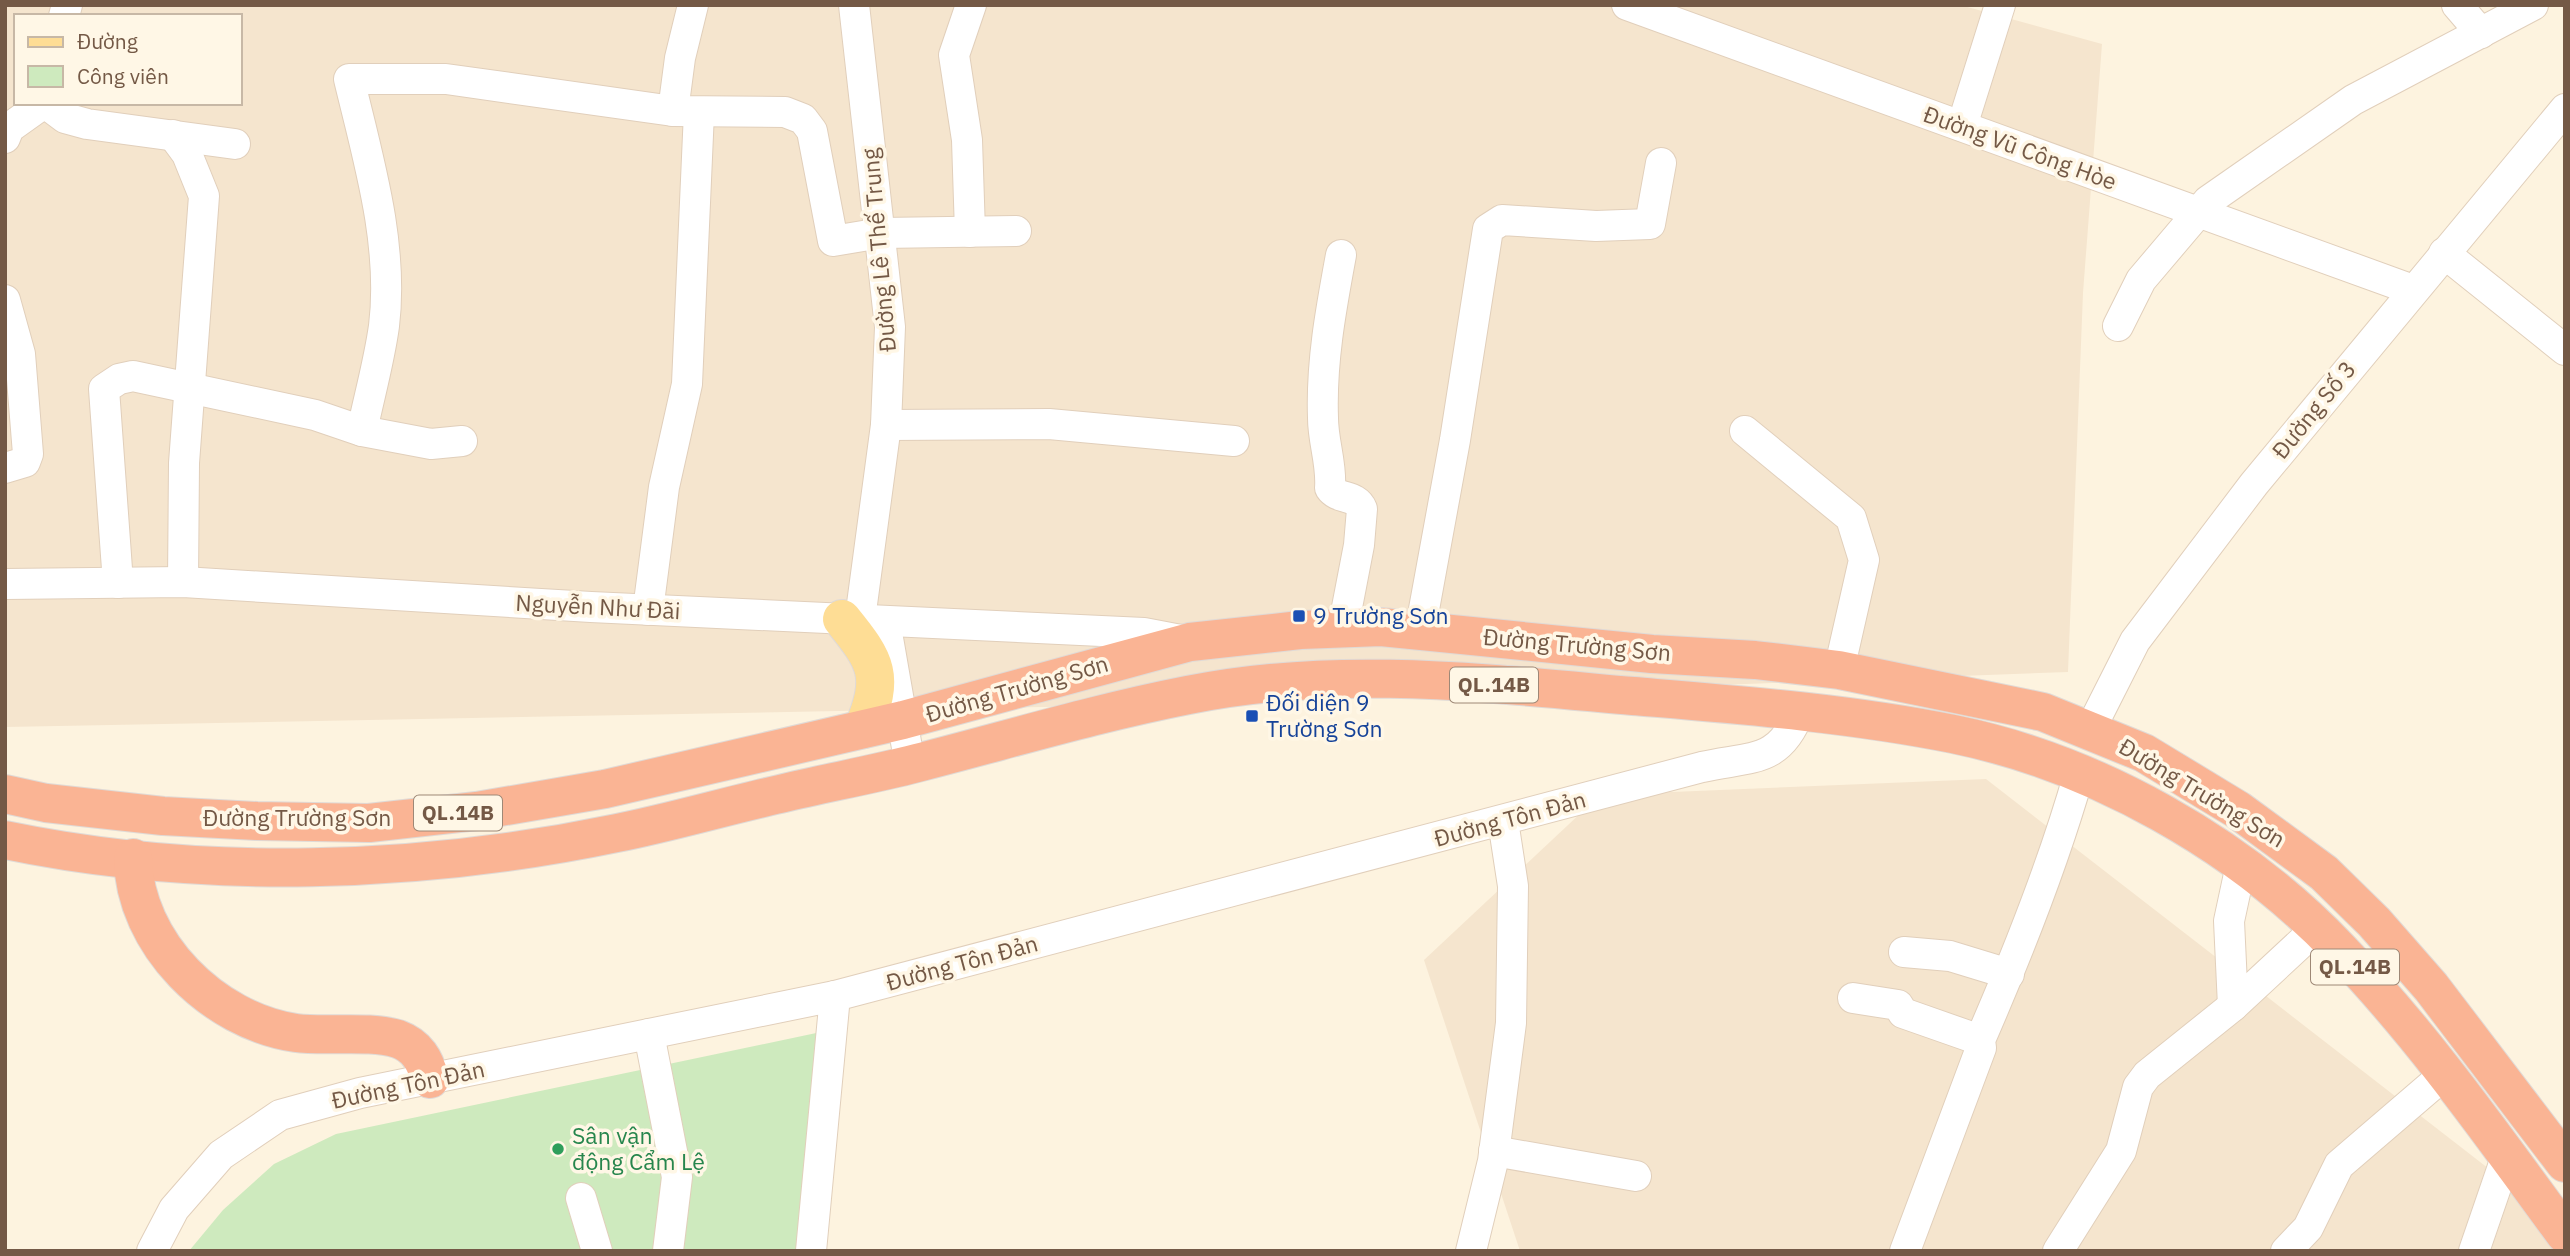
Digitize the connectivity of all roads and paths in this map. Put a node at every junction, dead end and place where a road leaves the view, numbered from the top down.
1 (693, 5) edge
2 (854, 5) edge
3 (971, 5) edge
4 (1627, 5) edge
5 (2000, 5) edge
6 (2457, 5) edge
7 (2533, 5) edge
8 (2481, 33) junction
9 (41, 105) edge
10 (47, 105) edge
11 (2565, 109) edge
12 (686, 111) junction
13 (1962, 126) junction
14 (7, 131) edge
15 (173, 135) junction
16 (235, 144) dead end
17 (1661, 163) dead end
18 (2197, 212) junction
19 (1016, 231) dead end
20 (970, 232) junction
21 (881, 233) junction
22 (2444, 253) junction
23 (1340, 255) dead end
24 (2413, 290) junction
25 (5, 300) edge
26 (2118, 326) dead end
27 (2565, 350) edge
28 (190, 388) junction
29 (886, 425) junction
30 (362, 431) junction
31 (1745, 431) dead end
32 (462, 440) dead end
33 (1234, 441) dead end
34 (5, 468) edge
35 (183, 582) junction
36 (118, 583) junction
37 (5, 584) edge
38 (648, 610) junction
39 (863, 620) junction
40 (1343, 628) junction
41 (1420, 631) junction
42 (1190, 642) junction
43 (1839, 670) junction
44 (1800, 710) junction
45 (903, 720) junction
46 (863, 729) junction
47 (2091, 730) junction
48 (911, 765) junction
49 (2079, 774) junction
50 (5, 794) edge
51 (1503, 821) junction
52 (5, 841) edge
53 (133, 858) junction
54 (2241, 865) junction
55 (2318, 928) junction
56 (1904, 952) dead end
57 (2009, 974) junction
58 (835, 996) junction
59 (1853, 999) dead end
60 (2233, 1006) junction
61 (649, 1034) junction
62 (1980, 1040) junction
63 (2445, 1074) junction
64 (430, 1079) junction
65 (1494, 1151) junction
66 (2507, 1155) junction
67 (2565, 1163) edge
68 (1636, 1176) dead end
69 (1486, 1195) junction
70 (581, 1198) dead end
71 (2565, 1234) edge
72 (152, 1251) edge
73 (597, 1251) edge
74 (668, 1251) edge
75 (811, 1251) edge
76 (1455, 1251) edge
77 (1471, 1251) edge
78 (1905, 1251) edge
79 (2058, 1251) edge
80 (2286, 1251) edge
81 (2474, 1251) edge

1 - 12 street
2 - 21 street, Đường Lê Thế Trung
3 - 20 street
4 - 13 street, Đường Vũ Công Hòe
5 - 13 street
6 - 8 street
7 - 8 street
8 - 18 street
9 - 14 street
10 - 15 street
11 - 22 street, Đường Số 3
12 - 21 street
12 - 30 street
12 - 38 street
13 - 18 street, Đường Vũ Công Hòe
15 - 16 street
15 - 28 street
17 - 41 street
18 - 24 street, Đường Vũ Công Hòe
18 - 26 street
19 - 20 street
20 - 21 street
21 - 29 street, Đường Lê Thế Trung
22 - 24 street, Đường Số 3
22 - 27 street
23 - 40 street
24 - 47 street, Đường Số 3
25 - 34 street
28 - 30 street
28 - 35 street
28 - 36 street
29 - 33 street
29 - 39 street, Đường Lê Thế Trung
30 - 32 street
31 - 43 street
35 - 36 street, Nguyễn Như Đãi
35 - 38 street, Nguyễn Như Đãi
36 - 37 street, Nguyễn Như Đãi
38 - 39 street, Nguyễn Như Đãi
39 - 42 street, Nguyễn Như Đãi
39 - 45 street, Đường Lê Thế Trung
39 - 46 main road
40 - 41 highway, Đường Trường Sơn / QL.14B
40 - 42 highway, Đường Trường Sơn / QL.14B
41 - 43 highway, Đường Trường Sơn / QL.14B
42 - 45 highway, Đường Trường Sơn / QL.14B
43 - 47 highway, Đường Trường Sơn / QL.14B
44 - 48 highway, Đường Trường Sơn / QL.14B
44 - 49 highway, Đường Trường Sơn / QL.14B
44 - 51 street, Đường Tôn Đản
45 - 46 highway, Đường Trường Sơn / QL.14B
45 - 48 street, Đường Lê Thế Trung
46 - 50 highway, Đường Trường Sơn / QL.14B
47 - 67 highway, Đường Trường Sơn / QL.14B
48 - 53 highway, Đường Trường Sơn / QL.14B
49 - 54 highway, Đường Trường Sơn / QL.14B
49 - 57 street
51 - 58 street, Đường Tôn Đản
51 - 65 street
52 - 53 highway, Đường Trường Sơn / QL.14B
53 - 64 highway
54 - 55 highway, Đường Trường Sơn / QL.14B
54 - 60 street
55 - 60 street
55 - 63 highway, Đường Trường Sơn / QL.14B
56 - 57 street
57 - 62 street
58 - 61 street, Đường Tôn Đản
58 - 75 street
59 - 62 street
60 - 79 street
61 - 64 street, Đường Tôn Đản
61 - 74 street
62 - 78 street
63 - 66 highway, Đường Trường Sơn / QL.14B
63 - 80 street
64 - 72 street, Đường Tôn Đản
65 - 68 street
65 - 69 street
66 - 71 highway, Đường Trường Sơn / QL.14B
66 - 81 street
69 - 76 street
69 - 77 street
70 - 73 street

